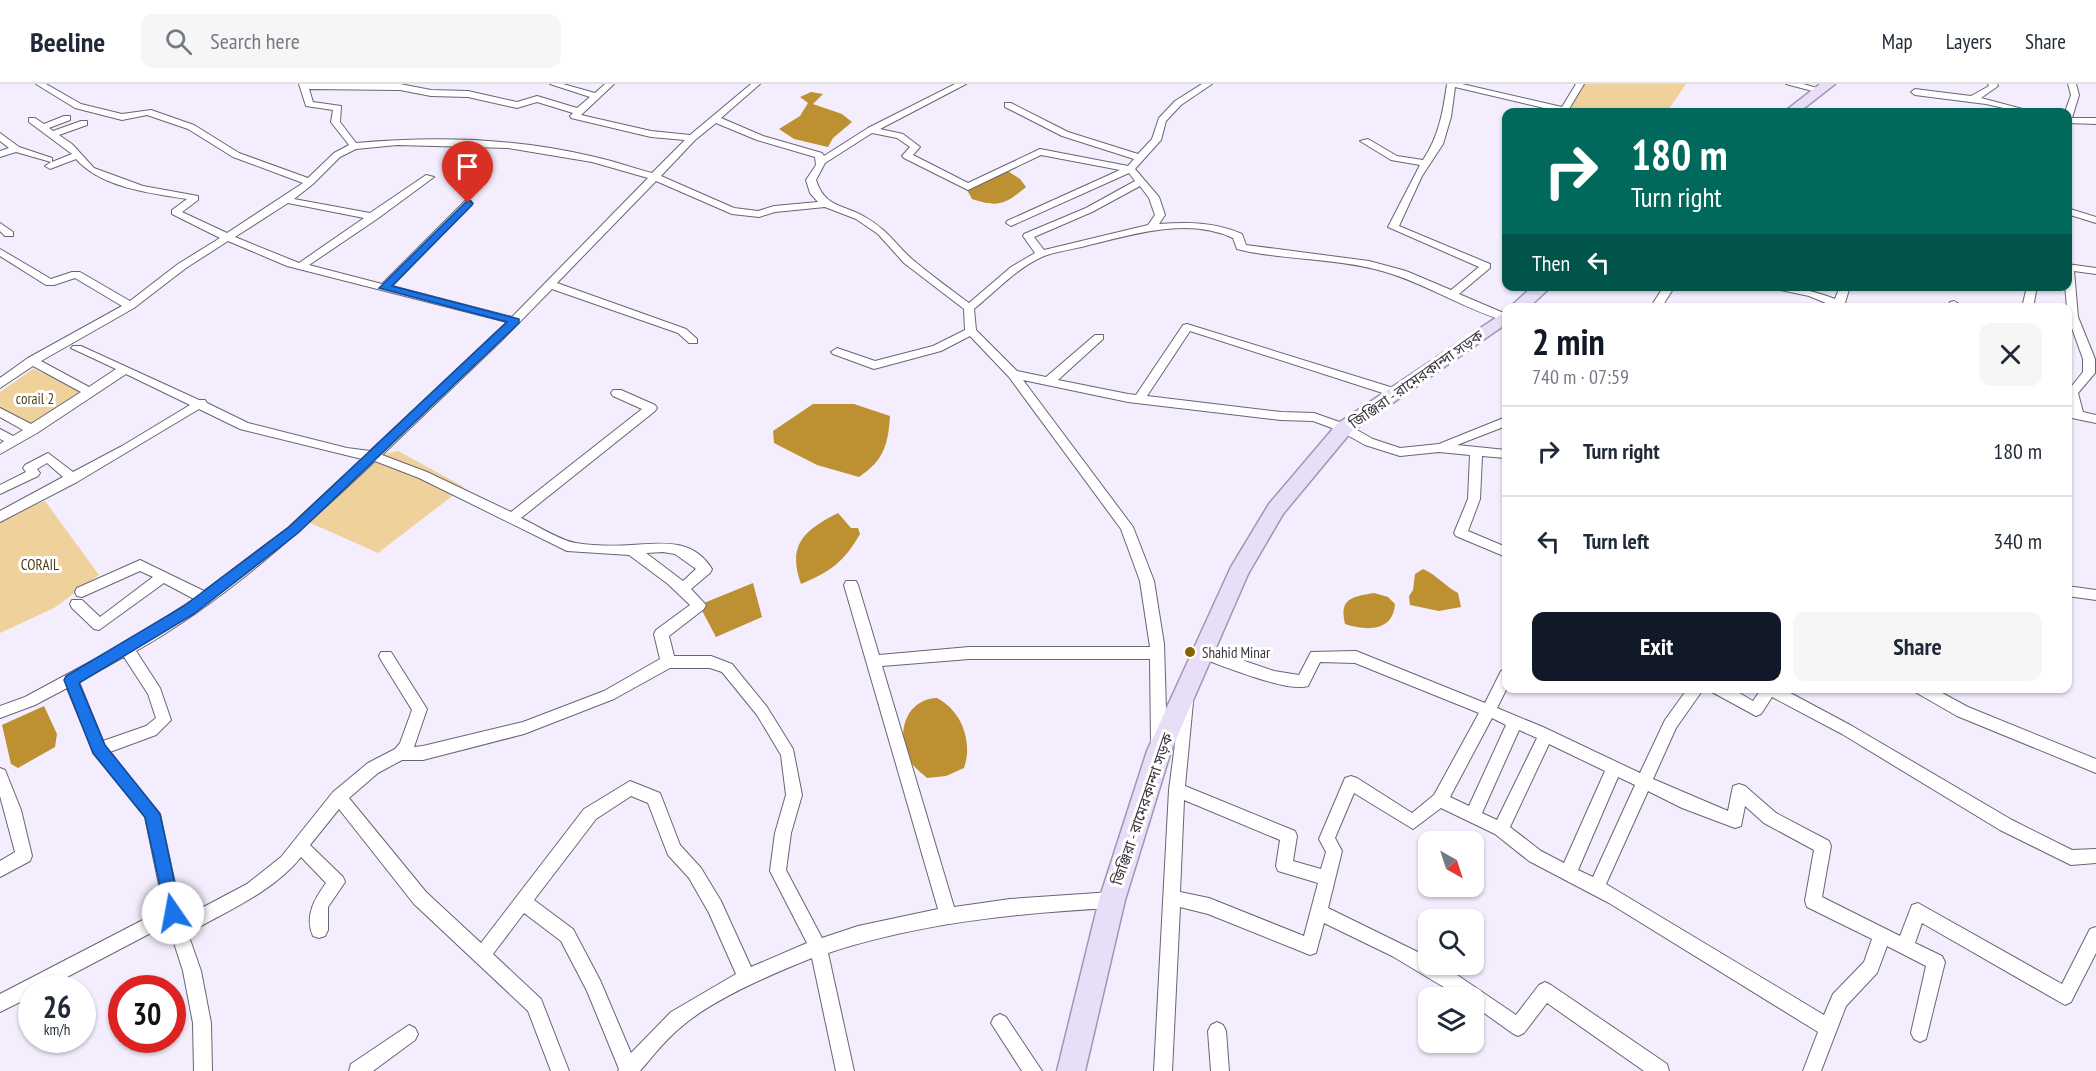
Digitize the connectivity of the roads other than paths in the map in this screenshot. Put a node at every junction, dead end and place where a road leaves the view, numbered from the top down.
1 (40, 84) edge
2 (434, 84) edge
3 (554, 84) edge
4 (610, 84) edge
5 (756, 84) edge
6 (962, 84) edge
7 (1208, 84) edge
8 (1451, 84) edge
9 (1580, 84) edge
10 (1790, 84) edge
11 (1992, 84) edge
12 (2072, 84) edge
13 (304, 85) edge
14 (1826, 86) edge
15 (425, 92) junction
16 (1915, 92) dead end
17 (596, 96) junction
18 (1973, 99) junction
19 (1008, 105) dead end
20 (1550, 108) edge
21 (1569, 108) edge
22 (1796, 108) edge
23 (2003, 108) edge
24 (2071, 108) edge
25 (580, 112) junction
26 (67, 118) dead end
27 (715, 119) junction
28 (32, 120) dead end
29 (2072, 120) edge
30 (2096, 121) edge
31 (84, 123) dead end
32 (44, 127) junction
33 (871, 130) junction
34 (53, 134) junction
35 (0, 136) edge
36 (692, 138) junction
37 (1365, 141) dead end
38 (354, 146) junction
39 (16, 149) junction
40 (0, 154) edge
41 (78, 155) junction
42 (1140, 158) junction
43 (821, 162) junction
44 (1425, 164) junction
45 (1130, 169) junction
46 (429, 177) dead end
47 (655, 177) junction
48 (310, 182) junction
49 (1141, 182) junction
50 (286, 200) junction
51 (468, 203) dead end
52 (826, 204) junction
53 (2072, 213) edge
54 (374, 217) junction
55 (2096, 220) edge
56 (1011, 223) dead end
57 (0, 226) edge
58 (1152, 227) junction
59 (9, 234) dead end
60 (227, 237) junction
61 (0, 252) edge
62 (1041, 254) junction
63 (301, 266) junction
64 (2072, 268) edge
65 (2096, 271) edge
66 (551, 285) junction
67 (384, 288) junction
68 (1538, 291) edge
69 (1798, 291) edge
70 (1452, 295) junction
71 (1523, 303) edge
72 (1834, 303) edge
73 (130, 306) junction
74 (2072, 307) edge
75 (969, 309) junction
76 (1502, 313) edge
77 (1502, 319) edge
78 (515, 321) junction
79 (971, 331) junction
80 (1099, 337) dead end
81 (693, 341) dead end
82 (77, 348) dead end
83 (837, 352) dead end
84 (32, 361) junction
85 (125, 369) junction
86 (1013, 374) junction
87 (1048, 382) junction
88 (0, 384) edge
89 (90, 392) junction
90 (617, 393) dead end
91 (1396, 393) junction
92 (2072, 393) edge
93 (2072, 393) edge
94 (1139, 399) junction
95 (201, 403) junction
96 (0, 412) edge
97 (2073, 414) edge
98 (2096, 418) edge
99 (1502, 423) edge
100 (1344, 428) junction
101 (33, 430) junction
102 (0, 433) edge
103 (14, 442) junction
104 (1439, 448) junction
105 (0, 450) edge
106 (1476, 451) junction
107 (1502, 454) edge
108 (373, 456) junction
109 (73, 479) junction
110 (0, 490) edge
111 (0, 517) edge
112 (511, 519) junction
113 (632, 550) junction
114 (1502, 550) edge
115 (163, 577) junction
116 (851, 585) dead end
117 (683, 590) junction
118 (2072, 592) edge
119 (2096, 595) edge
120 (205, 598) junction
121 (128, 649) junction
122 (1157, 653) junction
123 (1203, 653) junction
124 (386, 656) dead end
125 (873, 661) junction
126 (668, 662) junction
127 (71, 680) junction
128 (1502, 684) edge
129 (1188, 688) junction
130 (1694, 693) edge
131 (1726, 693) edge
132 (1766, 693) edge
133 (1778, 693) edge
134 (1929, 693) edge
135 (0, 712) edge
136 (1489, 712) junction
137 (1515, 722) junction
138 (1546, 735) junction
139 (99, 749) junction
140 (1159, 751) junction
141 (399, 754) junction
142 (2096, 766) edge
143 (1614, 768) junction
144 (0, 775) edge
145 (1644, 782) junction
146 (1177, 790) junction
147 (339, 797) junction
148 (1440, 800) junction
149 (1473, 816) junction
150 (1501, 829) junction
151 (299, 845) junction
152 (2096, 856) edge
153 (0, 869) edge
154 (1568, 873) junction
155 (1328, 878) junction
156 (1596, 888) junction
157 (1172, 898) junction
158 (1112, 900) junction
159 (523, 902) junction
160 (173, 913) junction
161 (1320, 913) junction
162 (948, 915) junction
163 (319, 930) dead end
164 (2096, 934) edge
165 (1882, 935) junction
166 (1905, 946) junction
167 (818, 947) junction
168 (482, 956) junction
169 (746, 976) junction
170 (0, 1003) edge
171 (1000, 1023) dead end
172 (1828, 1028) junction
173 (1216, 1031) dead end
174 (1920, 1033) dead end
175 (409, 1034) dead end
176 (203, 1071) edge
177 (358, 1071) edge
178 (560, 1071) edge
179 (628, 1071) edge
180 (845, 1071) edge
181 (1033, 1071) edge
182 (1071, 1071) edge
183 (1163, 1071) edge
184 (1220, 1071) edge
185 (1660, 1071) edge
186 (1812, 1071) edge

1 - 48 street
2 - 15 street
3 - 17 street
4 - 17 street
5 - 27 street
6 - 33 street
7 - 42 street
8 - 20 street
8 - 44 street
9 - 21 street
10 - 14 street
11 - 18 street
12 - 24 street
13 - 15 street
13 - 38 street
14 - 22 main road
15 - 25 street
16 - 18 street
17 - 25 street
18 - 23 street
19 - 42 street
25 - 36 street
26 - 32 street
27 - 36 street
27 - 43 street
28 - 32 street
29 - 30 street
31 - 34 street
32 - 34 street
33 - 43 street
33 - 45 street
34 - 41 street
35 - 39 street
36 - 47 street
37 - 44 street
38 - 47 street
38 - 48 street
39 - 40 street
39 - 41 street
41 - 60 street
42 - 45 street
43 - 52 street
44 - 70 street
45 - 49 street
45 - 56 street
46 - 54 street
47 - 52 street
47 - 66 street
48 - 50 street
49 - 58 street
49 - 62 street
50 - 54 street
50 - 60 street
51 - 67 street
52 - 75 street
53 - 55 street
54 - 63 street
57 - 59 street
58 - 62 street
58 - 70 street
60 - 63 street
60 - 73 street
61 - 73 street
62 - 75 street
63 - 67 street
64 - 65 street
66 - 78 street
66 - 81 street
67 - 78 street
68 - 71 main road, জিঞ্জিরা - রামেরকান্দা সড়ক
69 - 72 street
70 - 76 street
73 - 84 street
74 - 92 street
75 - 79 street
77 - 91 main road, জিঞ্জিরা - রামেরকান্দা সড়ক
78 - 108 street
79 - 83 street
79 - 86 street
80 - 87 street
82 - 85 street
84 - 88 street
84 - 89 street
85 - 89 street
85 - 95 street
86 - 87 street
86 - 122 street
87 - 94 street
89 - 101 street
90 - 112 street
91 - 94 street
91 - 100 main road, জিঞ্জিরা - রামেরকান্দা সড়ক
93 - 97 street
94 - 100 street
95 - 108 street
95 - 109 street
96 - 101 street
97 - 98 street
99 - 104 street
100 - 104 street
100 - 123 main road, জিঞ্জিরা - রামেরকান্দা সড়ক
101 - 103 street
102 - 103 street
103 - 105 street
104 - 106 street
106 - 107 street
106 - 114 street
108 - 112 street
108 - 120 street
109 - 110 street
109 - 111 street
112 - 113 street
113 - 117 street
113 - 117 street
115 - 115 street
115 - 120 street
116 - 125 street
117 - 126 street
118 - 119 street
120 - 121 street
121 - 127 street
121 - 139 street
122 - 125 street
122 - 140 street
123 - 129 main road, জিঞ্জিরা - রামেরকান্দা সড়ক
123 - 136 street
124 - 141 street
125 - 162 street
126 - 141 street
126 - 167 street
127 - 135 street
127 - 139 street
128 - 136 street
129 - 140 main road, জিঞ্জিরা - রামেরকান্দা সড়ক
129 - 146 street
130 - 145 street
131 - 132 street
133 - 152 street
134 - 142 street
136 - 137 street
136 - 148 street
137 - 138 street
137 - 149 street
138 - 143 street
138 - 150 street
139 - 160 street
140 - 158 main road, জিঞ্জিরা - রামেরকান্দা সড়ক
141 - 147 street
143 - 145 street
143 - 154 street
144 - 153 street
145 - 156 street
145 - 165 street
146 - 155 street
146 - 157 street
147 - 151 street
147 - 168 street
148 - 149 street
148 - 155 street
149 - 150 street
150 - 154 street
151 - 160 street
151 - 163 street
154 - 156 street
155 - 161 street
156 - 172 street
157 - 161 street
157 - 183 street
158 - 162 street
158 - 182 main road, জিঞ্জিরা - রামেরকান্দা সড়ক
159 - 168 street
159 - 169 street
159 - 179 street
160 - 170 street
160 - 176 street
161 - 185 street
162 - 167 street
164 - 166 street
165 - 166 street
165 - 172 street
166 - 174 street
167 - 169 street
167 - 180 street
168 - 178 street
169 - 179 street
171 - 181 street
172 - 186 street
173 - 184 street
175 - 177 street

